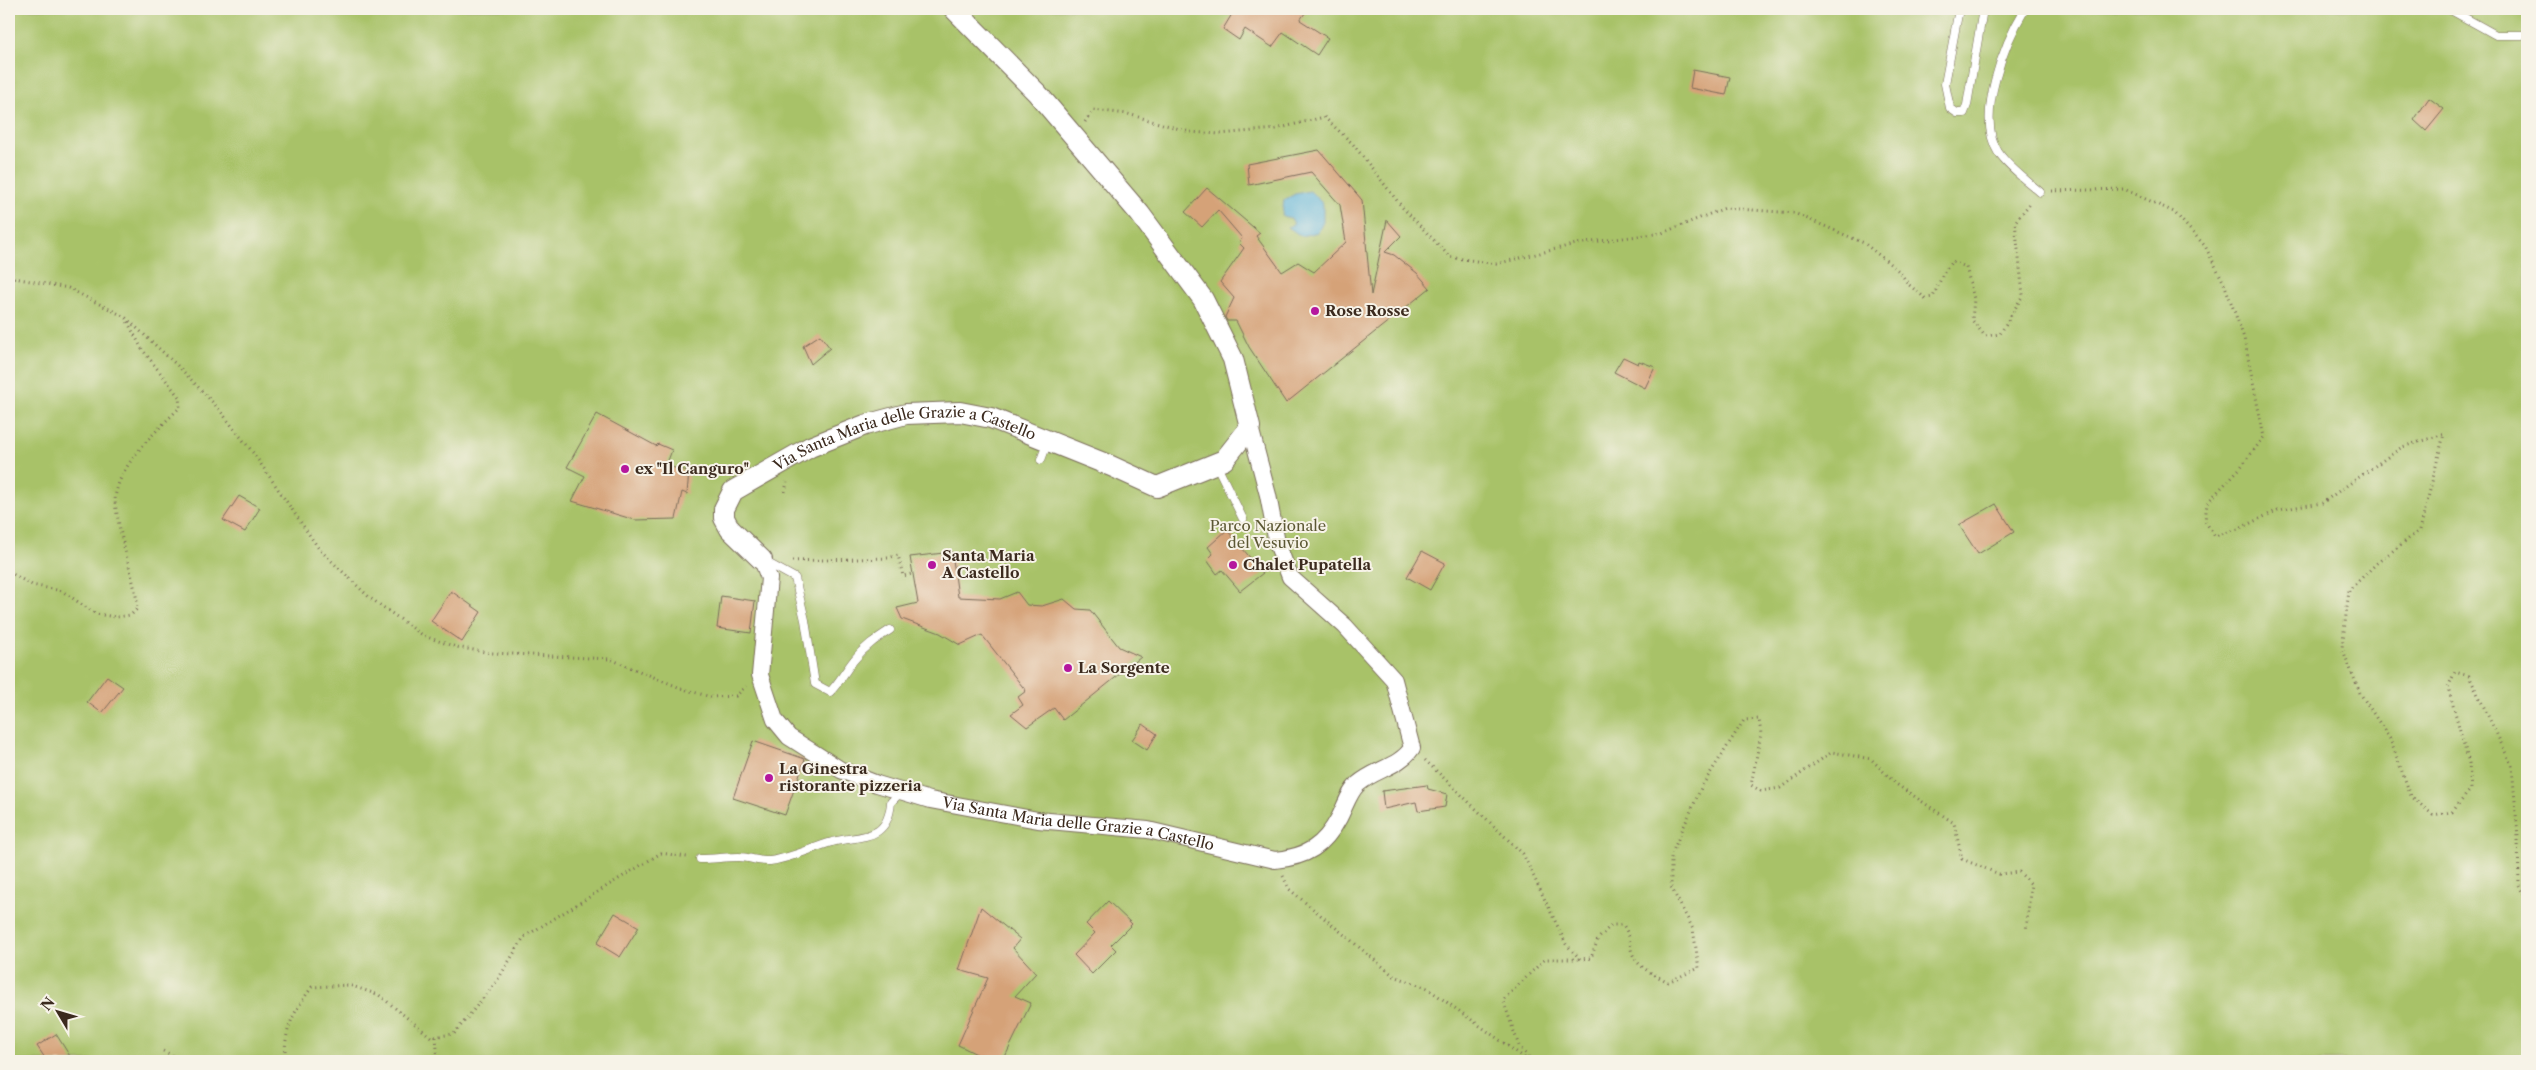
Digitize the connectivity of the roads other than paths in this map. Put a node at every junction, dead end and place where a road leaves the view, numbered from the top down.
1 (954, 9) edge
2 (1959, 9) edge
3 (1983, 9) edge
4 (2025, 9) edge
5 (2450, 9) edge
6 (2527, 35) edge
7 (2040, 192) road end
8 (1250, 427) junction
9 (1048, 440) junction
10 (1041, 460) dead end
11 (1216, 464) junction
12 (1243, 519) dead end
13 (762, 560) junction
14 (890, 630) dead end
15 (841, 670) dead end
16 (842, 680) junction
17 (902, 791) junction
18 (700, 859) road end

1 - 8 street
2 - 3 lane
4 - 7 lane
5 - 6 lane
8 - 11 street, Via Santa Maria delle Grazie a Castello
8 - 17 street, Via Santa Maria delle Grazie a Castello
9 - 10 lane
9 - 11 street, Via Santa Maria delle Grazie a Castello
9 - 13 street, Via Santa Maria delle Grazie a Castello
11 - 12 lane
13 - 16 lane
13 - 17 street, Via Santa Maria delle Grazie a Castello
14 - 16 lane
15 - 16 lane
17 - 18 lane

